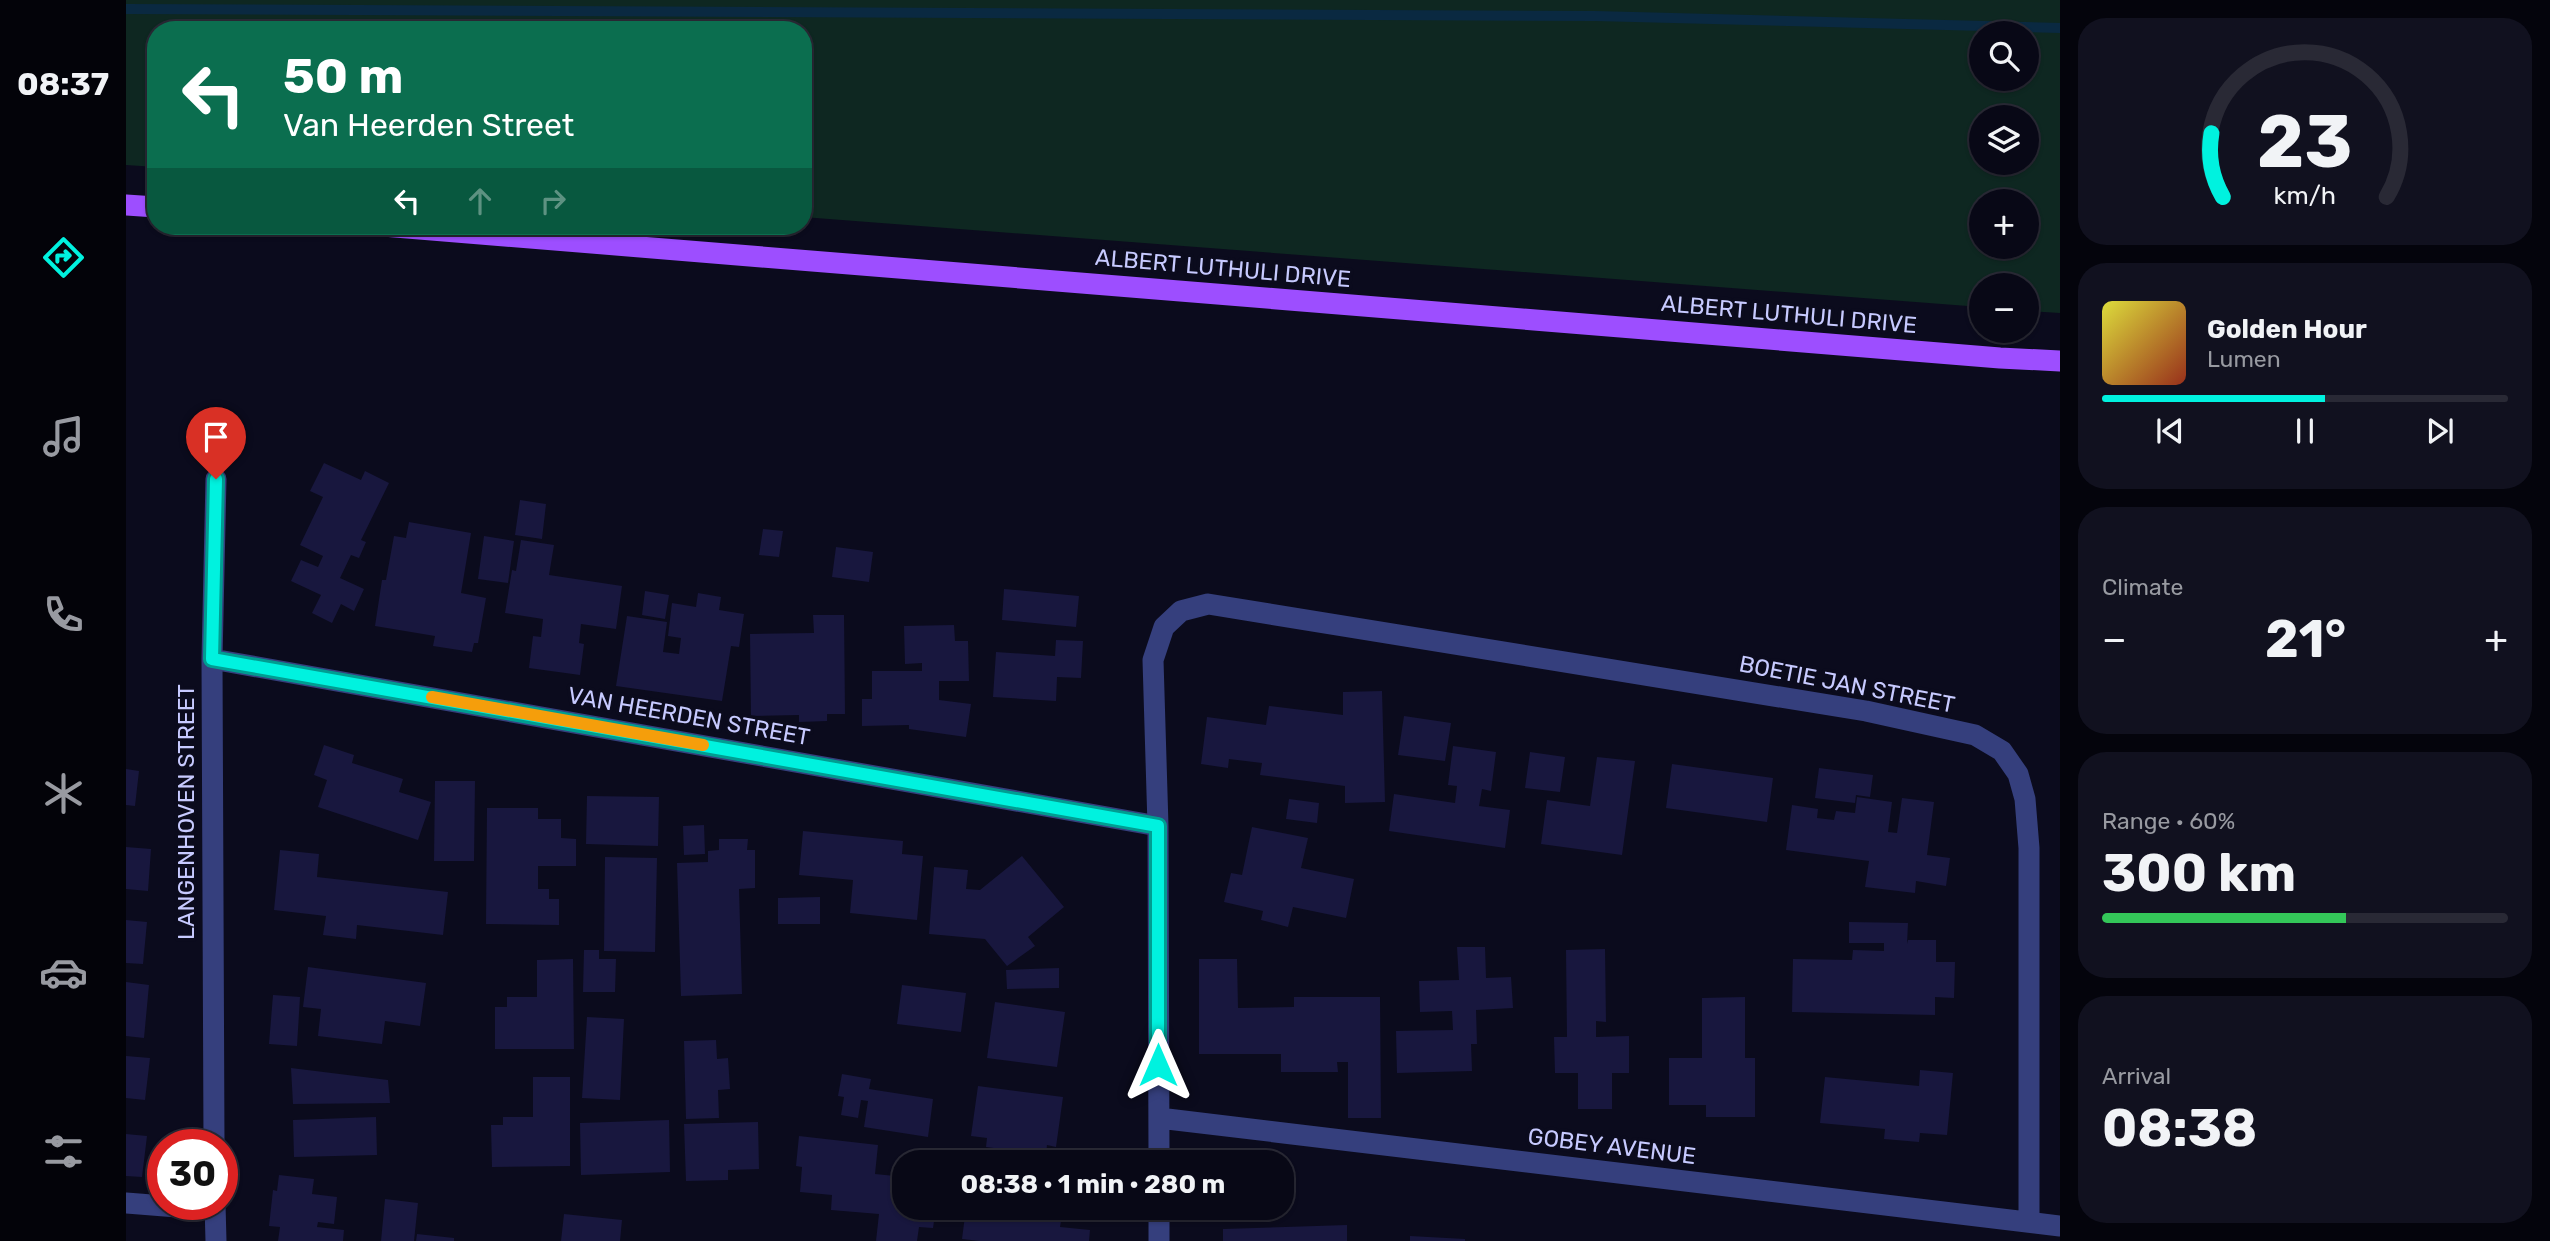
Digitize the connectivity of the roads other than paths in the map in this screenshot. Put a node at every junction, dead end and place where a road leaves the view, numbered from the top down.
1 (126, 205) edge
2 (147, 206) edge
3 (493, 235) edge
4 (2000, 358) junction
5 (2060, 360) edge
6 (2060, 373) edge
7 (216, 479) dead end
8 (212, 659) junction
9 (1158, 826) junction
10 (1159, 1118) junction
11 (215, 1129) edge
12 (1159, 1150) edge
13 (126, 1203) edge
14 (147, 1204) edge
15 (215, 1220) edge
16 (1159, 1220) edge
17 (2029, 1222) junction
18 (2060, 1226) edge
19 (216, 1241) edge
20 (1159, 1241) edge

1 - 2 main road
3 - 4 main road, ALBERT LUTHULI DRIVE
4 - 5 main road, ALBERT LUTHULI DRIVE
4 - 6 main road
7 - 8 street, LANGENHOVEN STREET
8 - 9 street, VAN HEERDEN STREET
8 - 11 street, LANGENHOVEN STREET
9 - 10 street
9 - 17 street, BOETIE JAN STREET
10 - 12 street
10 - 17 street, GOBEY AVENUE
13 - 14 street
15 - 19 street
16 - 20 street
17 - 18 street, GOBEY AVENUE

